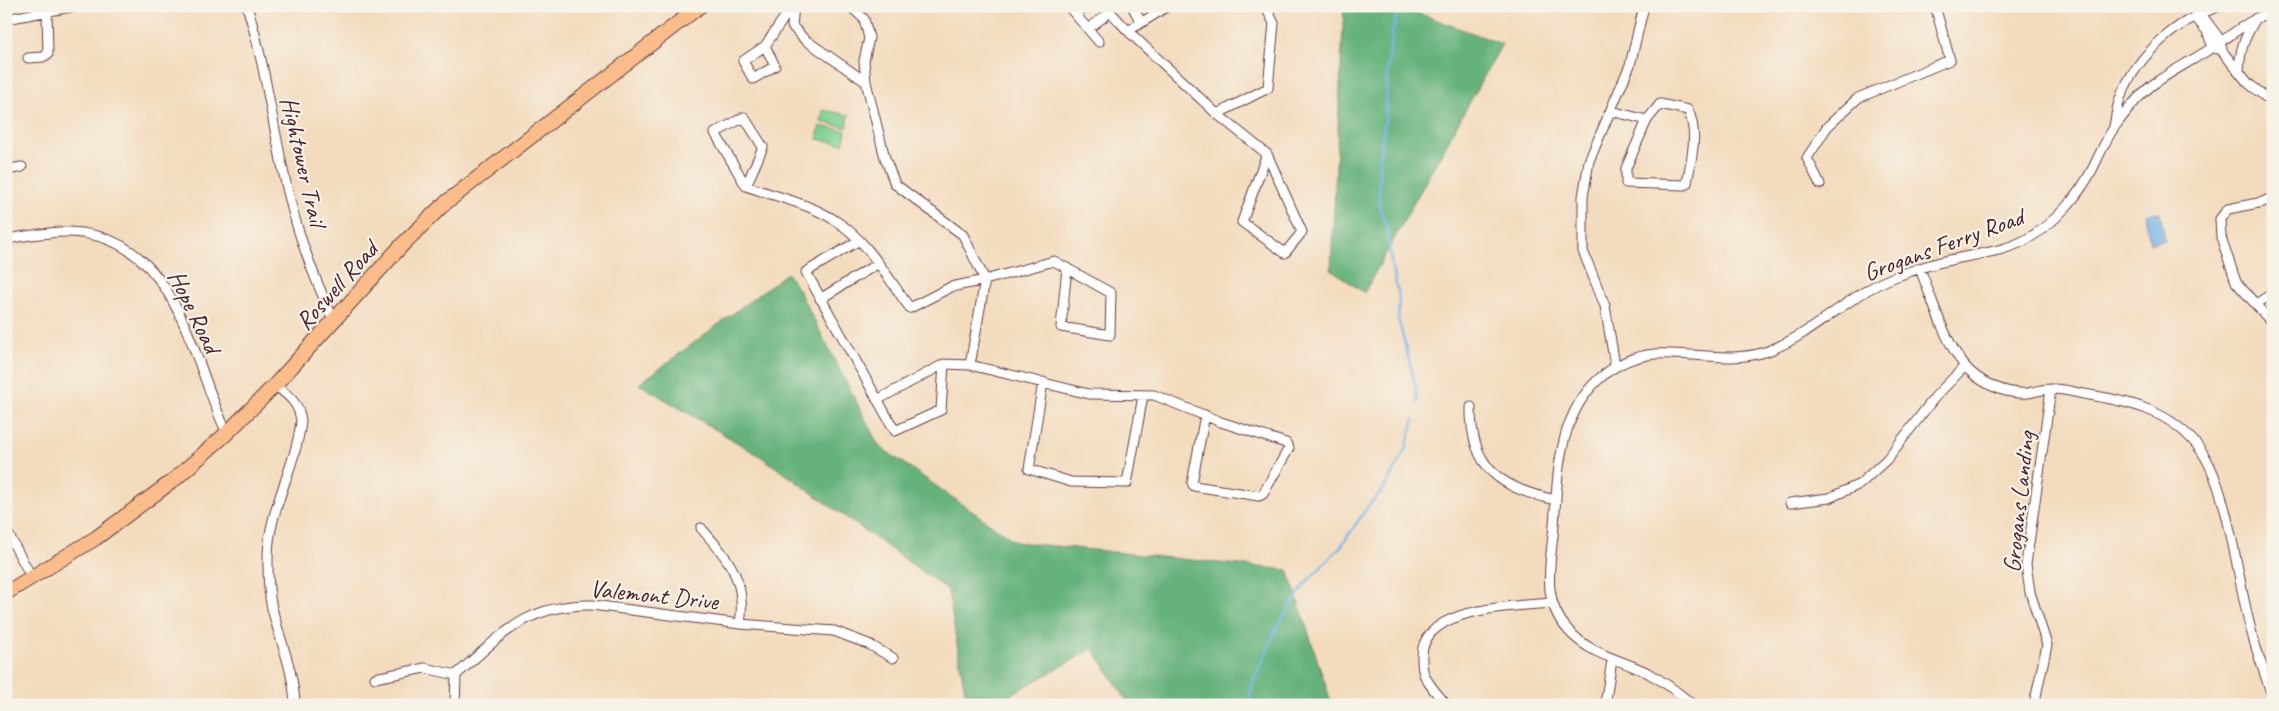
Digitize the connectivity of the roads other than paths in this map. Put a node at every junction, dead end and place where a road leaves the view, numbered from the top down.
1 (76, 6) edge
2 (247, 6) edge
3 (700, 6) edge
4 (793, 6) edge
5 (850, 6) edge
6 (1068, 6) edge
7 (1087, 6) edge
8 (1132, 6) edge
9 (1168, 6) edge
10 (1265, 6) edge
11 (1644, 6) edge
12 (1935, 6) edge
13 (2221, 6) edge
14 (1107, 9) edge
15 (47, 11) junction
16 (2273, 11) edge
17 (1076, 14) junction
18 (2198, 15) junction
19 (2257, 17) junction
20 (6, 19) edge
21 (1141, 22) junction
22 (1088, 28) junction
23 (1128, 31) junction
24 (2221, 41) junction
25 (1099, 42) dead end
26 (765, 46) dead end
27 (2213, 48) junction
28 (2222, 51) junction
29 (28, 58) dead end
30 (2239, 72) junction
31 (866, 82) junction
32 (2273, 103) edge
33 (1611, 111) junction
34 (1217, 114) junction
35 (1647, 120) junction
36 (2114, 127) junction
37 (1267, 154) junction
38 (22, 168) dead end
39 (6, 170) edge
40 (1820, 184) dead end
41 (746, 186) junction
42 (2273, 197) edge
43 (6, 239) edge
44 (858, 241) junction
45 (877, 264) junction
46 (1067, 268) junction
47 (1920, 269) junction
48 (985, 280) junction
49 (2273, 293) edge
50 (820, 299) junction
51 (2256, 304) junction
52 (334, 321) junction
53 (2273, 324) edge
54 (944, 364) junction
55 (1614, 365) junction
56 (970, 366) junction
57 (1965, 366) junction
58 (1043, 382) junction
59 (275, 385) junction
60 (2051, 389) junction
61 (1143, 396) junction
62 (877, 400) junction
63 (1471, 407) dead end
64 (1205, 415) junction
65 (227, 433) junction
66 (1556, 500) junction
67 (1790, 503) dead end
68 (700, 528) dead end
69 (6, 530) edge
70 (32, 578) junction
71 (6, 593) edge
72 (1550, 603) junction
73 (740, 624) junction
74 (893, 658) dead end
75 (1612, 660) junction
76 (456, 676) junction
77 (375, 678) dead end
78 (2273, 698) edge
79 (295, 705) edge
80 (455, 705) edge
81 (1446, 705) edge
82 (1605, 705) edge
83 (1693, 705) edge
84 (2034, 705) edge

1 - 15 street
2 - 52 street, Hightower Trail
3 - 52 main road, Roswell Road
4 - 26 street
4 - 31 street
5 - 31 street
6 - 17 street
7 - 17 street
8 - 21 street
9 - 21 street
10 - 34 street
11 - 33 street
12 - 40 street
13 - 18 street, Grogans Ferry Road
14 - 22 street
14 - 23 street
15 - 20 street
15 - 29 street
16 - 19 street, Grogans Ferry Road
17 - 22 street
18 - 24 street
18 - 27 street
18 - 36 street, Grogans Ferry Road
19 - 24 street, Grogans Ferry Road
19 - 30 street
21 - 23 street
22 - 25 street
23 - 34 street
24 - 27 street, Grogans Ferry Road
24 - 28 street
27 - 28 street
27 - 36 street, Grogans Ferry Road
28 - 30 street
30 - 32 street
31 - 48 street
33 - 35 street
33 - 55 street
34 - 37 street
35 - 35 street
36 - 47 street, Grogans Ferry Road
37 - 37 street
38 - 39 street
41 - 41 street
41 - 44 street
42 - 51 street
43 - 65 street, Hope Road
44 - 45 street
44 - 50 street
45 - 48 street
45 - 50 street
46 - 46 street
46 - 48 street
47 - 55 street, Grogans Ferry Road
47 - 57 street
48 - 56 street
49 - 51 street
50 - 62 street
51 - 53 street
52 - 59 main road, Roswell Road
54 - 56 street
54 - 62 street
54 - 62 street
55 - 66 street, Grogans Ferry Road
56 - 58 street
57 - 60 street
57 - 67 street
58 - 61 street
58 - 61 street
59 - 65 main road, Roswell Road
59 - 79 street
60 - 78 street
60 - 84 street, Grogans Landing
61 - 64 street
63 - 66 street
64 - 64 street
65 - 70 main road, Roswell Road
66 - 72 street, Grogans Ferry Road
68 - 73 street
69 - 70 street
70 - 71 main road, Roswell Road
72 - 75 street
72 - 81 street
73 - 74 street, Valemont Drive
73 - 76 street, Valemont Drive
75 - 82 street
75 - 83 street
76 - 77 street
76 - 80 street

